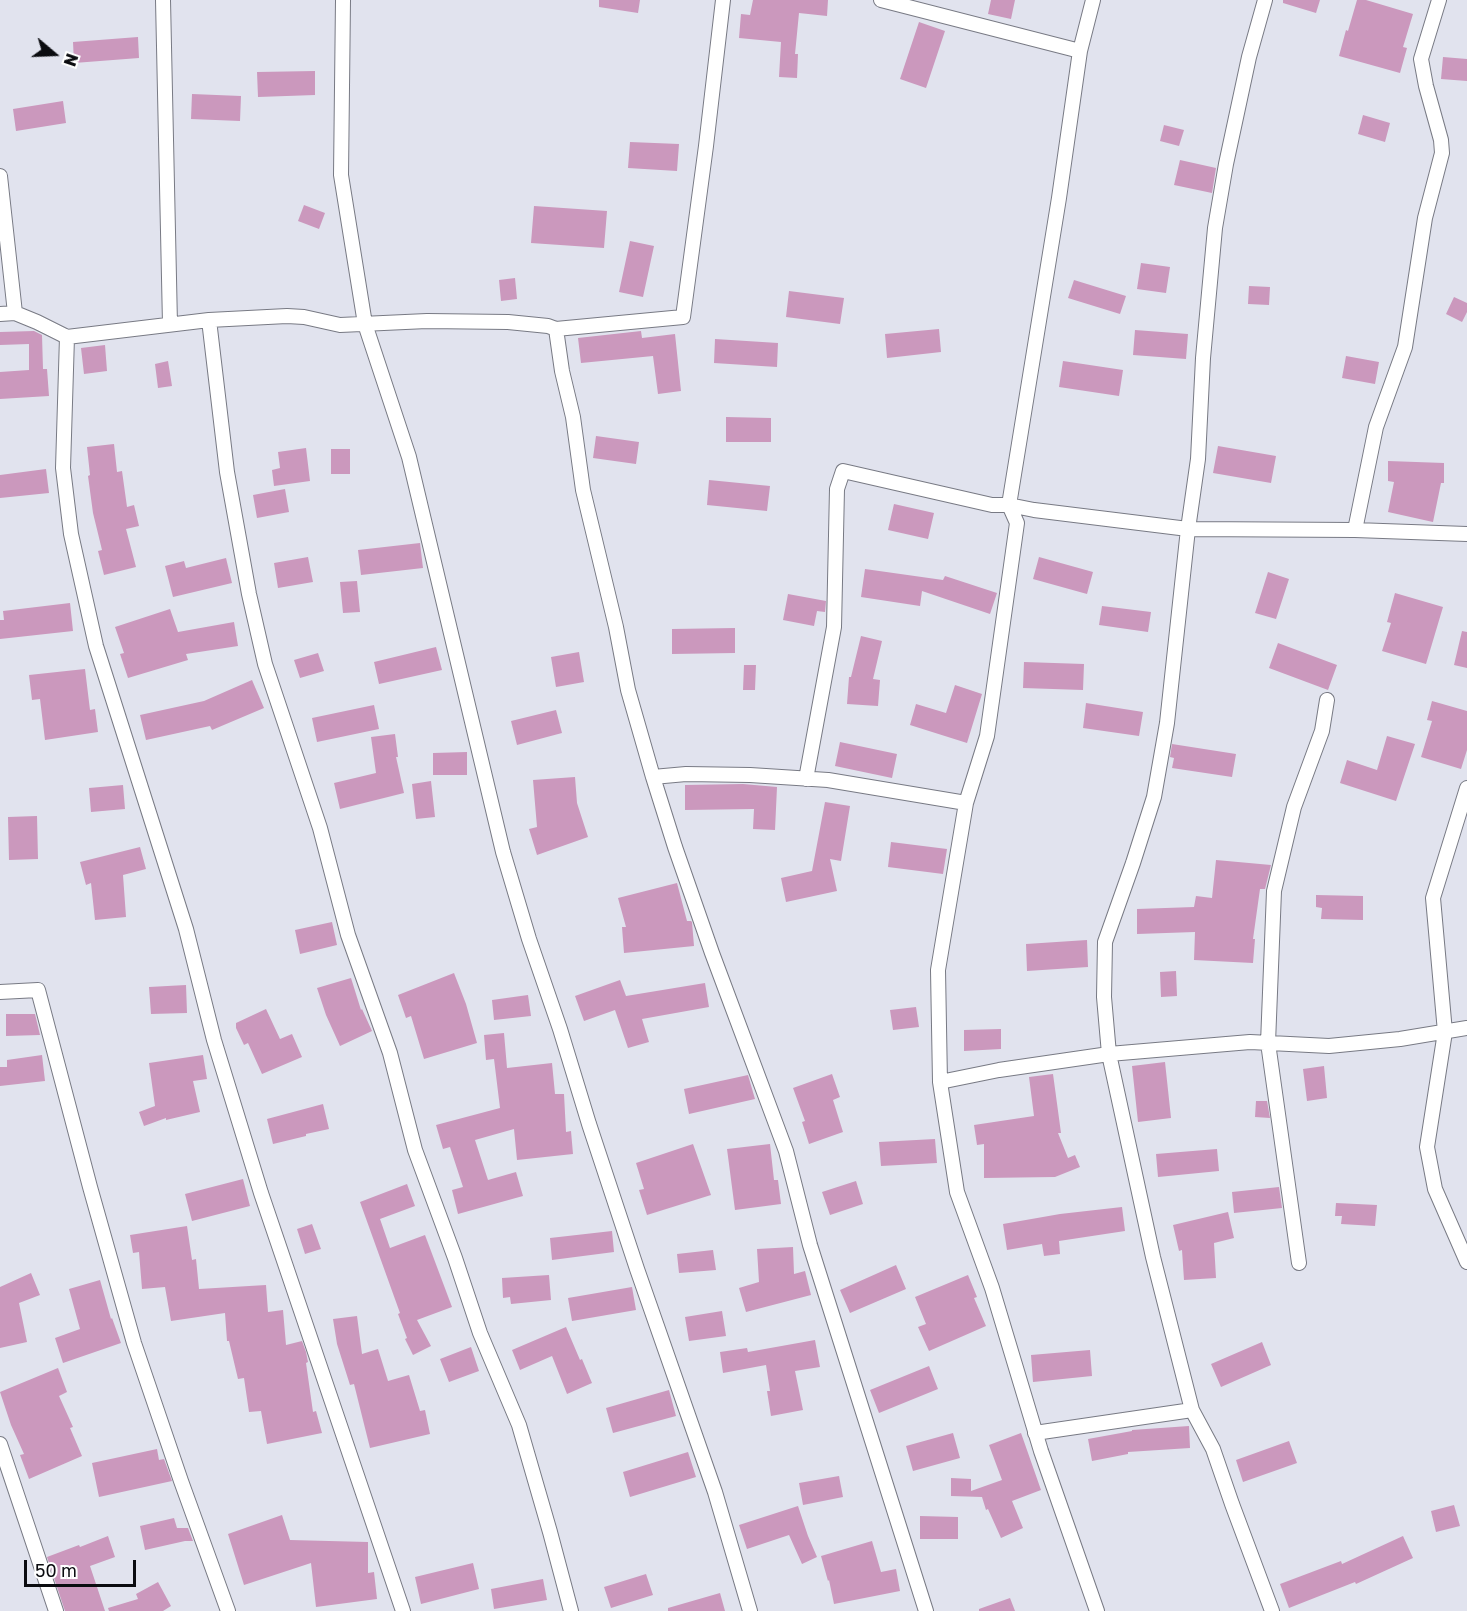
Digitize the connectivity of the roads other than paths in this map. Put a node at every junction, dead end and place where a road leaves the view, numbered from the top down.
1 (163, 0) edge
2 (344, 0) edge
3 (723, 0) edge
4 (881, 0) edge
5 (1093, 0) edge
6 (1265, 0) edge
7 (1439, 0) edge
8 (1080, 51) junction
9 (0, 176) edge
10 (15, 313) junction
11 (0, 314) edge
12 (209, 320) junction
13 (170, 324) junction
14 (365, 324) junction
15 (556, 329) junction
16 (67, 337) junction
17 (1009, 505) junction
18 (1188, 529) junction
19 (1355, 530) junction
20 (1467, 534) edge
21 (1327, 700) dead end
22 (653, 777) junction
23 (806, 779) junction
24 (1467, 788) edge
25 (966, 803) junction
26 (0, 992) edge
27 (1467, 1028) edge
28 (1444, 1032) junction
29 (1268, 1043) junction
30 (1110, 1054) junction
31 (940, 1082) junction
32 (1467, 1262) edge
33 (1299, 1263) dead end
34 (1192, 1410) junction
35 (1035, 1432) junction
36 (0, 1444) edge
37 (56, 1611) edge
38 (228, 1611) edge
39 (403, 1611) edge
40 (571, 1611) edge
41 (750, 1611) edge
42 (926, 1611) edge
43 (1097, 1611) edge
44 (1272, 1611) edge

1 - 13 street
2 - 14 street
3 - 15 street
4 - 8 street
5 - 8 street
6 - 18 street
7 - 19 street
8 - 17 street
9 - 10 street
10 - 11 street
10 - 16 street
12 - 13 street
12 - 14 street
12 - 40 street
13 - 16 street
14 - 15 street
14 - 41 street
15 - 22 street
16 - 39 street
17 - 18 street
17 - 23 street
17 - 25 street
18 - 19 street
18 - 30 street
19 - 20 street
21 - 29 street
22 - 23 street
22 - 42 street
23 - 25 street
24 - 28 street
25 - 31 street
26 - 38 street
27 - 28 street
28 - 29 street
28 - 32 street
29 - 30 street
29 - 33 street
30 - 31 street
30 - 34 street
31 - 35 street
34 - 35 street
34 - 44 street
35 - 43 street
36 - 37 street

